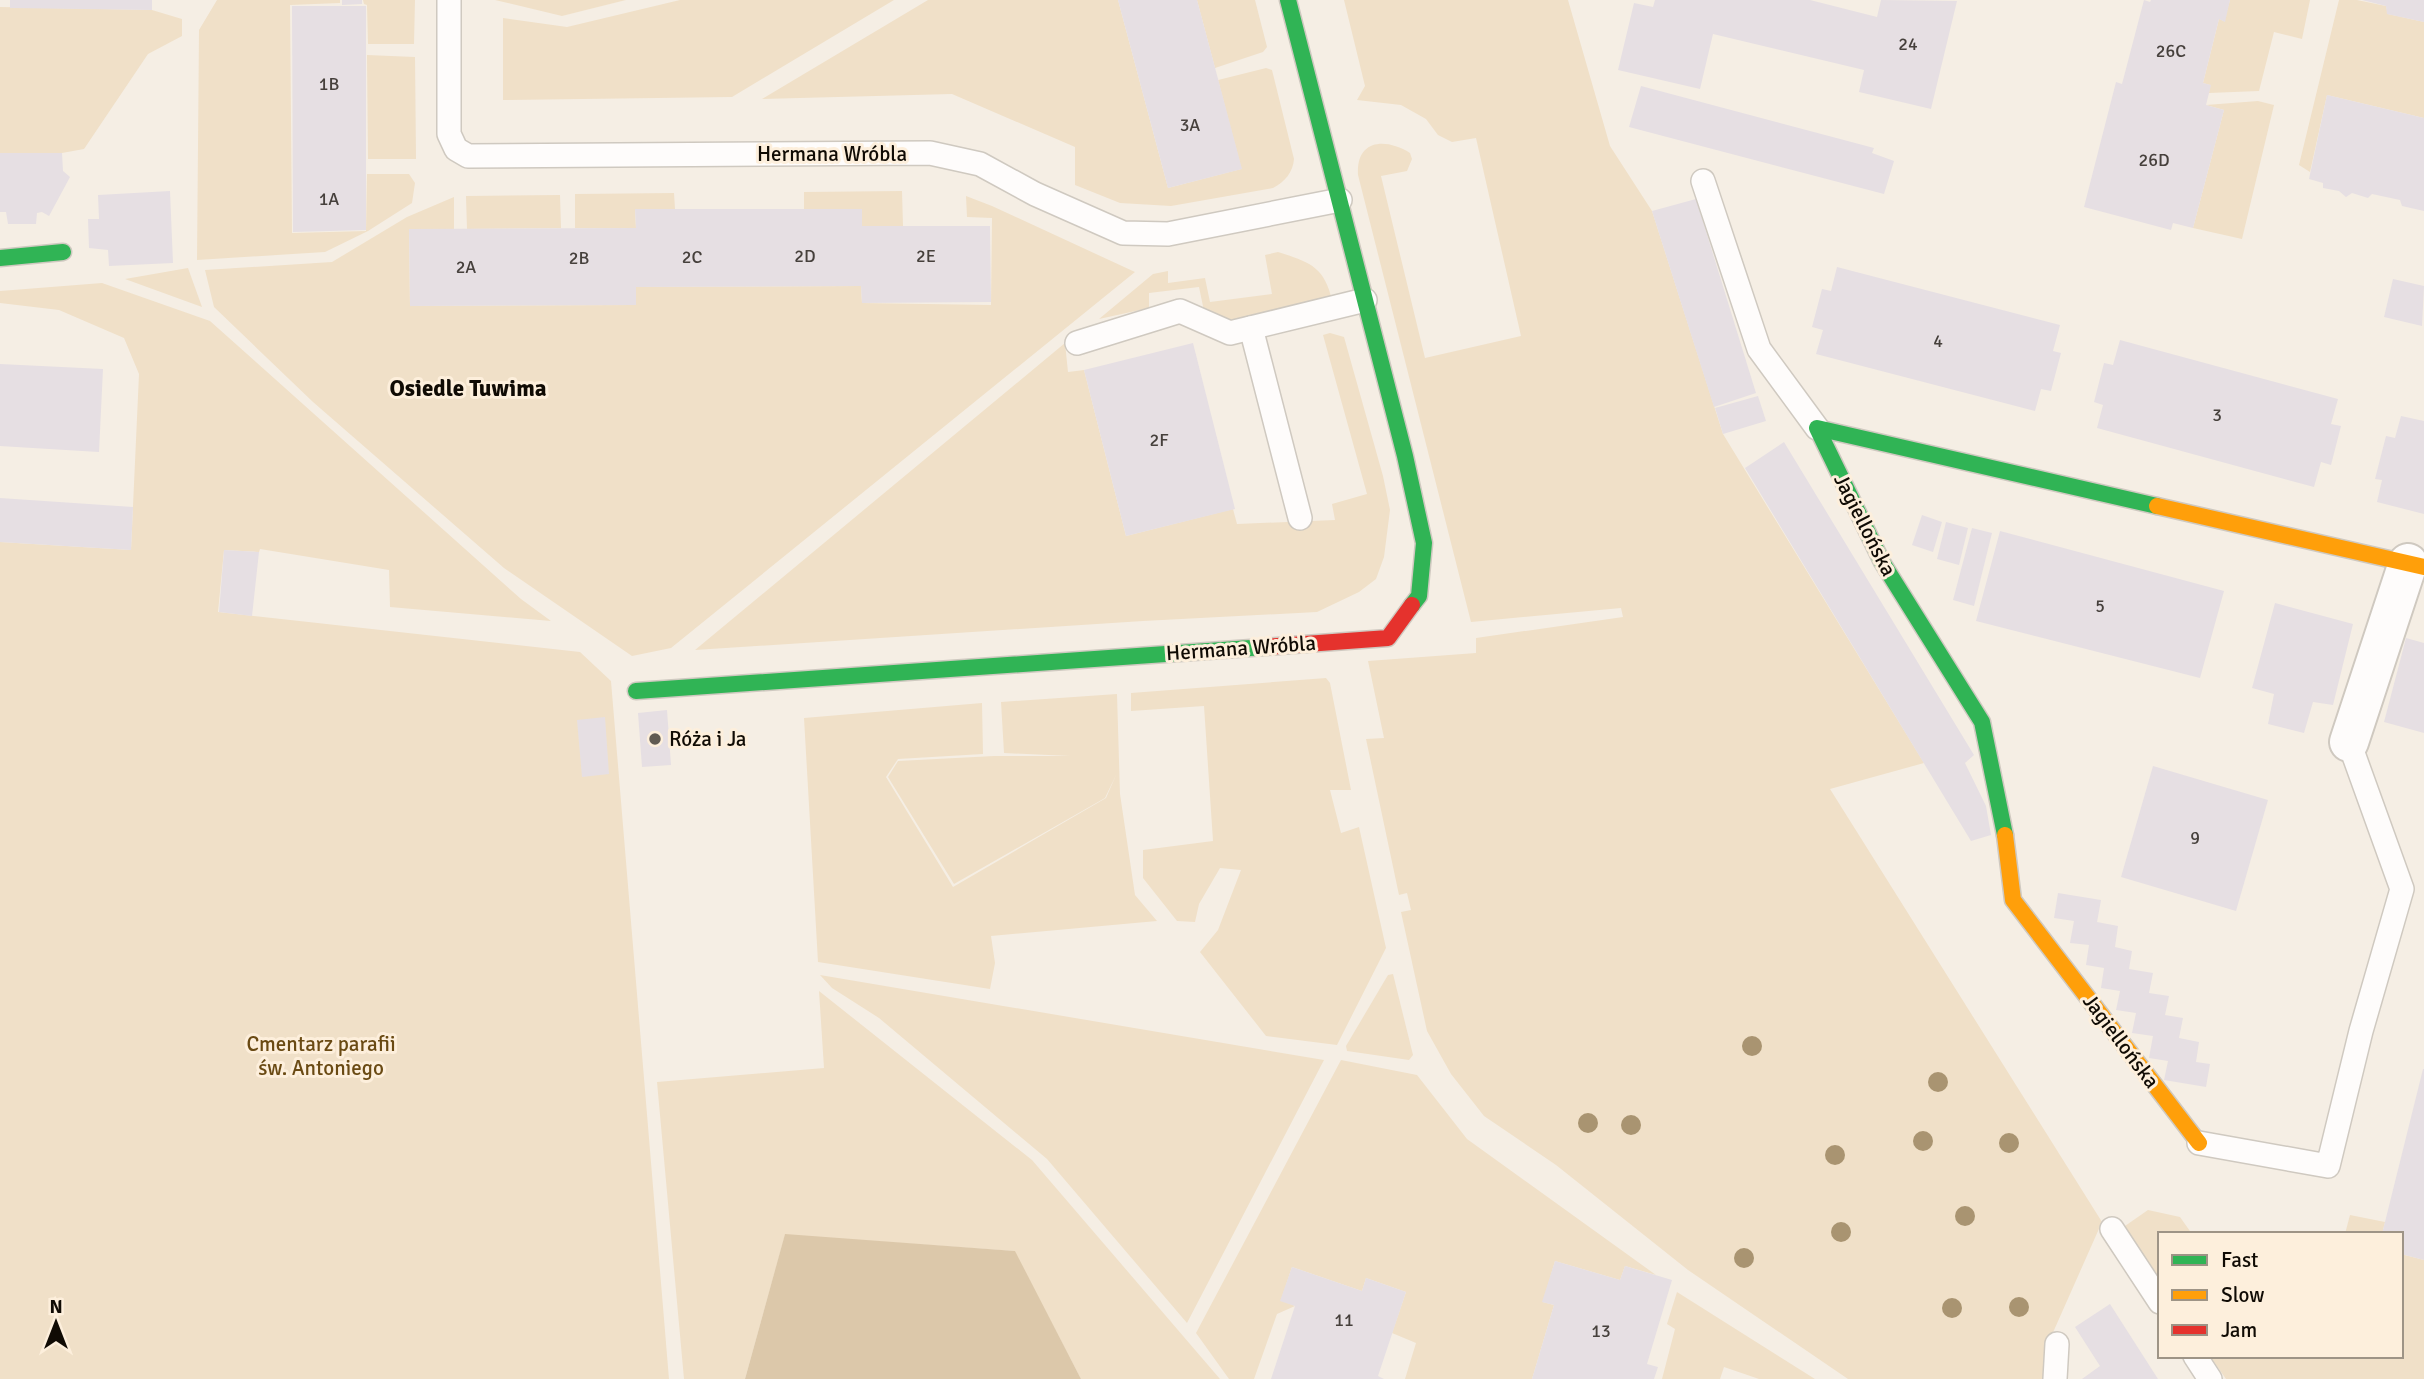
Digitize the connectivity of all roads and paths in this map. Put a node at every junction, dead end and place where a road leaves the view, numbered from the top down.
1 (449, 0) edge
2 (1288, 0) edge
3 (1703, 181) dead end
4 (1340, 200) junction
5 (63, 252) dead end
6 (0, 258) edge
7 (1365, 300) junction
8 (1251, 328) junction
9 (1077, 343) dead end
10 (1817, 428) junction
11 (1300, 518) dead end
12 (2416, 565) edge
13 (636, 691) dead end
14 (2349, 742) joint
15 (2199, 1143) joint
16 (2112, 1229) dead end
17 (2158, 1299) edge
18 (2057, 1344) dead end
19 (2196, 1358) edge
20 (2055, 1379) edge
21 (2210, 1379) edge

1 - 4 lane, Hermana Wróbla
2 - 4 street, Hermana Wróbla
3 - 10 lane
4 - 7 street, Hermana Wróbla
5 - 6 street
7 - 8 lane
7 - 13 street, Hermana Wróbla
8 - 9 lane
8 - 11 lane
10 - 12 street
10 - 15 street, Jagiellońska
12 - 14 street
14 - 15 lane
16 - 17 lane
18 - 20 lane
19 - 21 lane

